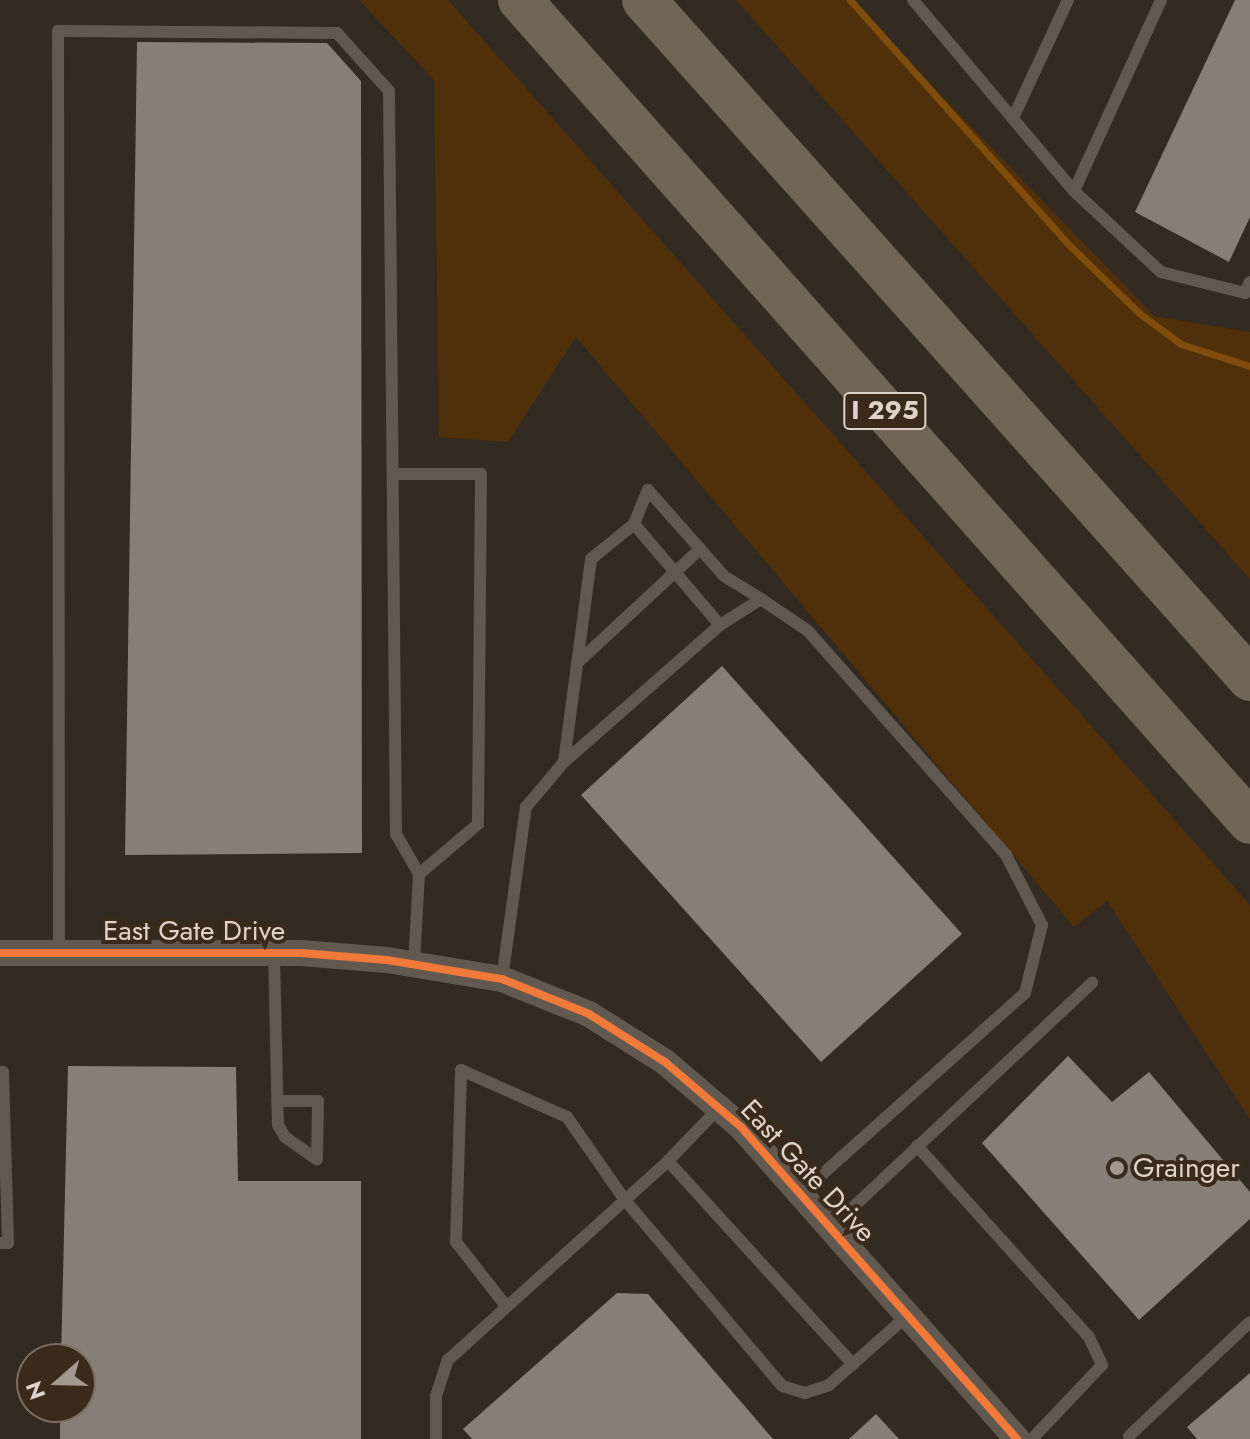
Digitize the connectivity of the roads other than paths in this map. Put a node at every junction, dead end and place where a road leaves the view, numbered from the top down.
1 (520, 0) edge
2 (644, 0) edge
3 (913, 0) edge
4 (1068, 0) edge
5 (1161, 0) edge
6 (1013, 118) junction
7 (1074, 191) junction
8 (1250, 282) edge
9 (393, 474) junction
10 (634, 524) junction
11 (700, 549) junction
12 (675, 572) junction
13 (761, 599) junction
14 (720, 625) junction
15 (577, 663) junction
16 (1250, 679) edge
17 (564, 762) junction
18 (1250, 822) edge
19 (419, 874) junction
20 (0, 953) edge
21 (59, 953) junction
22 (274, 953) junction
23 (414, 963) junction
24 (502, 979) junction
25 (1092, 983) dead end
26 (0, 1072) edge
27 (277, 1101) junction
28 (719, 1108) junction
29 (917, 1146) junction
30 (668, 1161) junction
31 (801, 1193) junction
32 (625, 1200) junction
33 (832, 1227) junction
34 (0, 1243) edge
35 (506, 1306) junction
36 (908, 1315) junction
37 (1250, 1322) edge
38 (853, 1364) junction
39 (1128, 1438) edge
40 (436, 1439) edge
41 (1017, 1439) edge
42 (1032, 1439) edge

1 - 18 highway, I 295
2 - 16 highway
3 - 6 lane
4 - 6 lane
5 - 7 lane
6 - 7 lane
7 - 8 lane
9 - 19 lane
9 - 19 lane
9 - 21 lane
10 - 11 lane
10 - 12 lane
10 - 15 lane
11 - 12 lane
11 - 13 lane
12 - 14 lane
12 - 15 lane
13 - 14 lane
13 - 31 lane
14 - 17 lane
15 - 17 lane
17 - 24 lane
19 - 23 lane
20 - 21 street, East Gate Drive
21 - 22 street, East Gate Drive
22 - 23 street, East Gate Drive
22 - 27 lane
23 - 24 street, East Gate Drive
24 - 28 street, East Gate Drive
25 - 29 lane
26 - 34 lane
27 - 27 lane
28 - 30 lane
28 - 31 street, East Gate Drive
29 - 33 lane
29 - 42 lane
30 - 32 lane
30 - 38 lane
31 - 33 street, East Gate Drive
32 - 35 lane
32 - 35 lane
32 - 38 lane
33 - 36 street, East Gate Drive
35 - 40 lane
36 - 38 lane
36 - 41 street, East Gate Drive
37 - 39 lane

